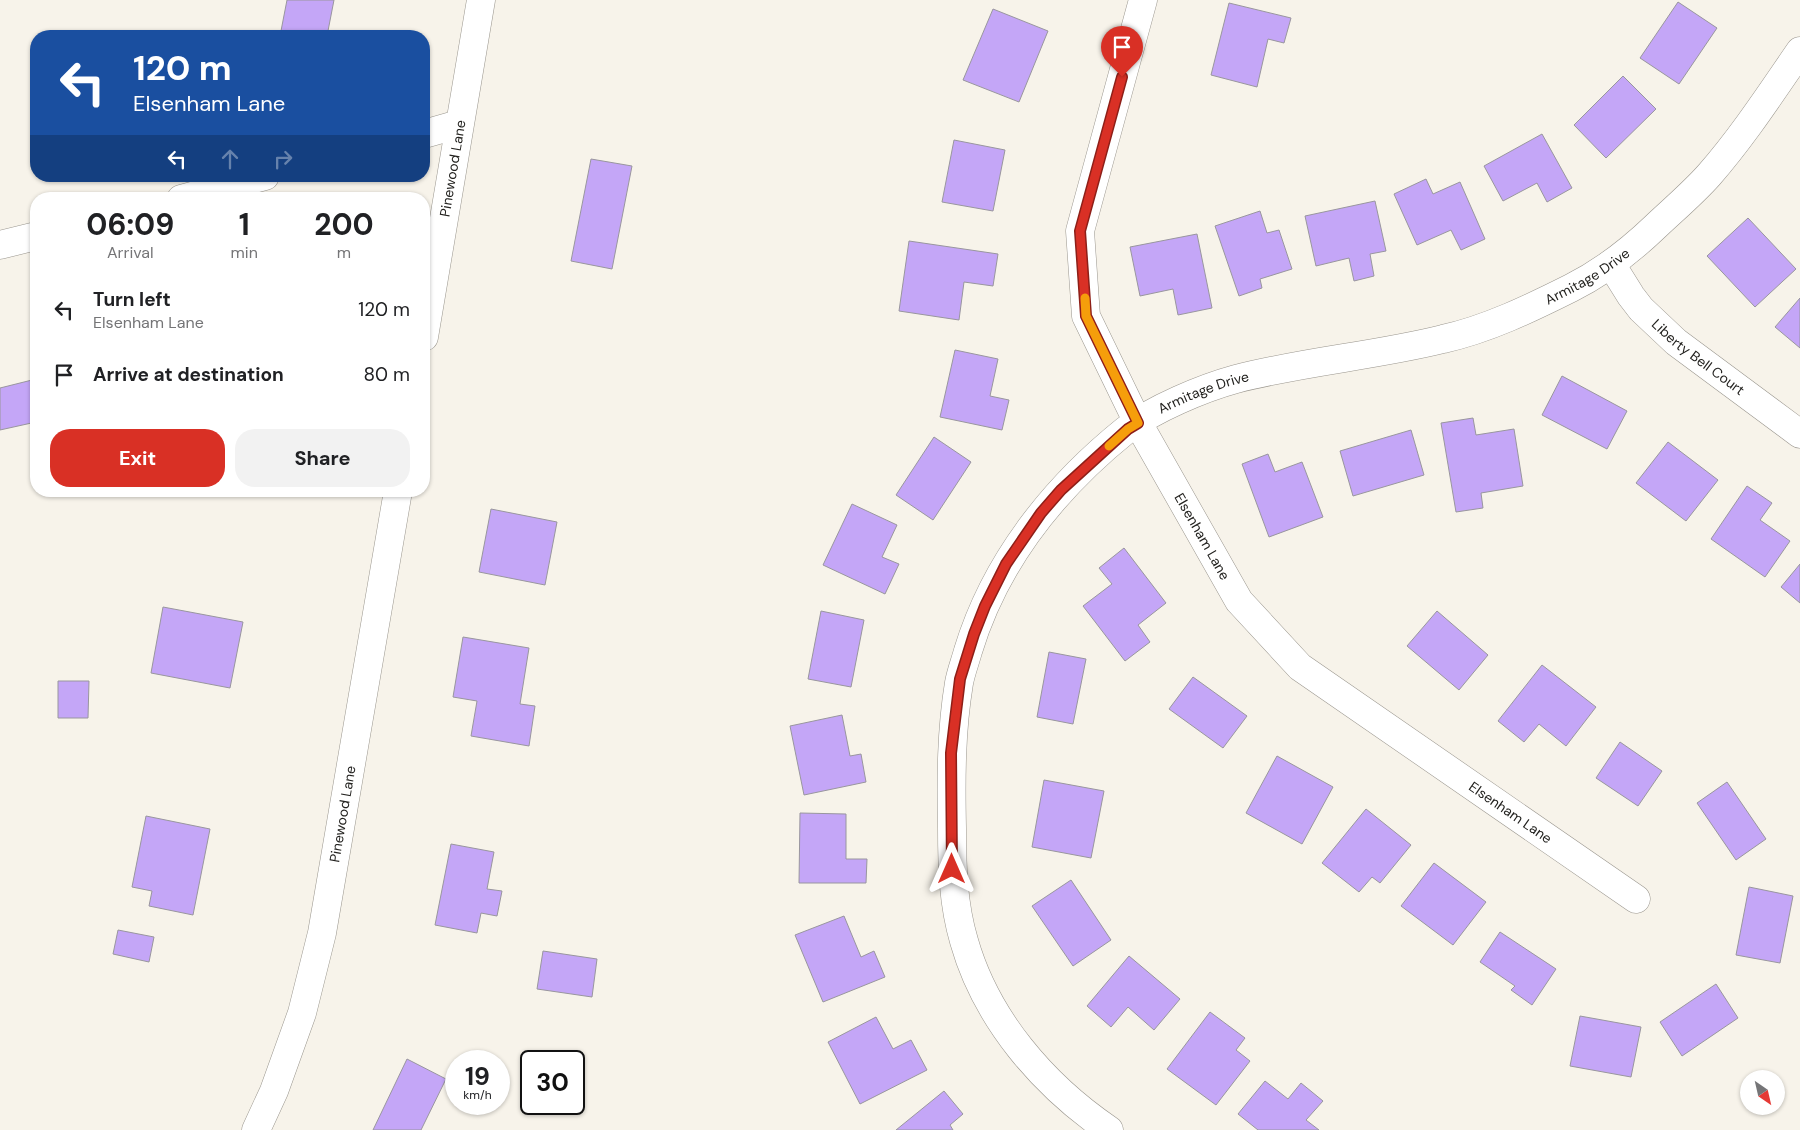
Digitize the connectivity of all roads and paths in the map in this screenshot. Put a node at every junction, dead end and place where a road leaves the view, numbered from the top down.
1 (481, 0) edge
2 (1143, 0) edge
3 (1800, 51) edge
4 (459, 124) junction
5 (430, 132) edge
6 (243, 182) edge
7 (207, 192) edge
8 (30, 238) edge
9 (0, 245) edge
10 (1611, 264) junction
11 (430, 300) edge
12 (1138, 423) junction
13 (1800, 434) edge
14 (397, 497) edge
15 (1636, 899) dead end
16 (256, 1130) edge
17 (1110, 1130) edge

1 - 4 street, Pinewood Lane
2 - 12 street, Elsenham Lane
3 - 10 street, Armitage Drive
4 - 5 street
4 - 11 street, Pinewood Lane
6 - 7 street
8 - 9 street
10 - 12 street, Armitage Drive
10 - 13 street, Liberty Bell Court
12 - 15 street, Elsenham Lane
12 - 17 street, Armitage Drive
14 - 16 street, Pinewood Lane

